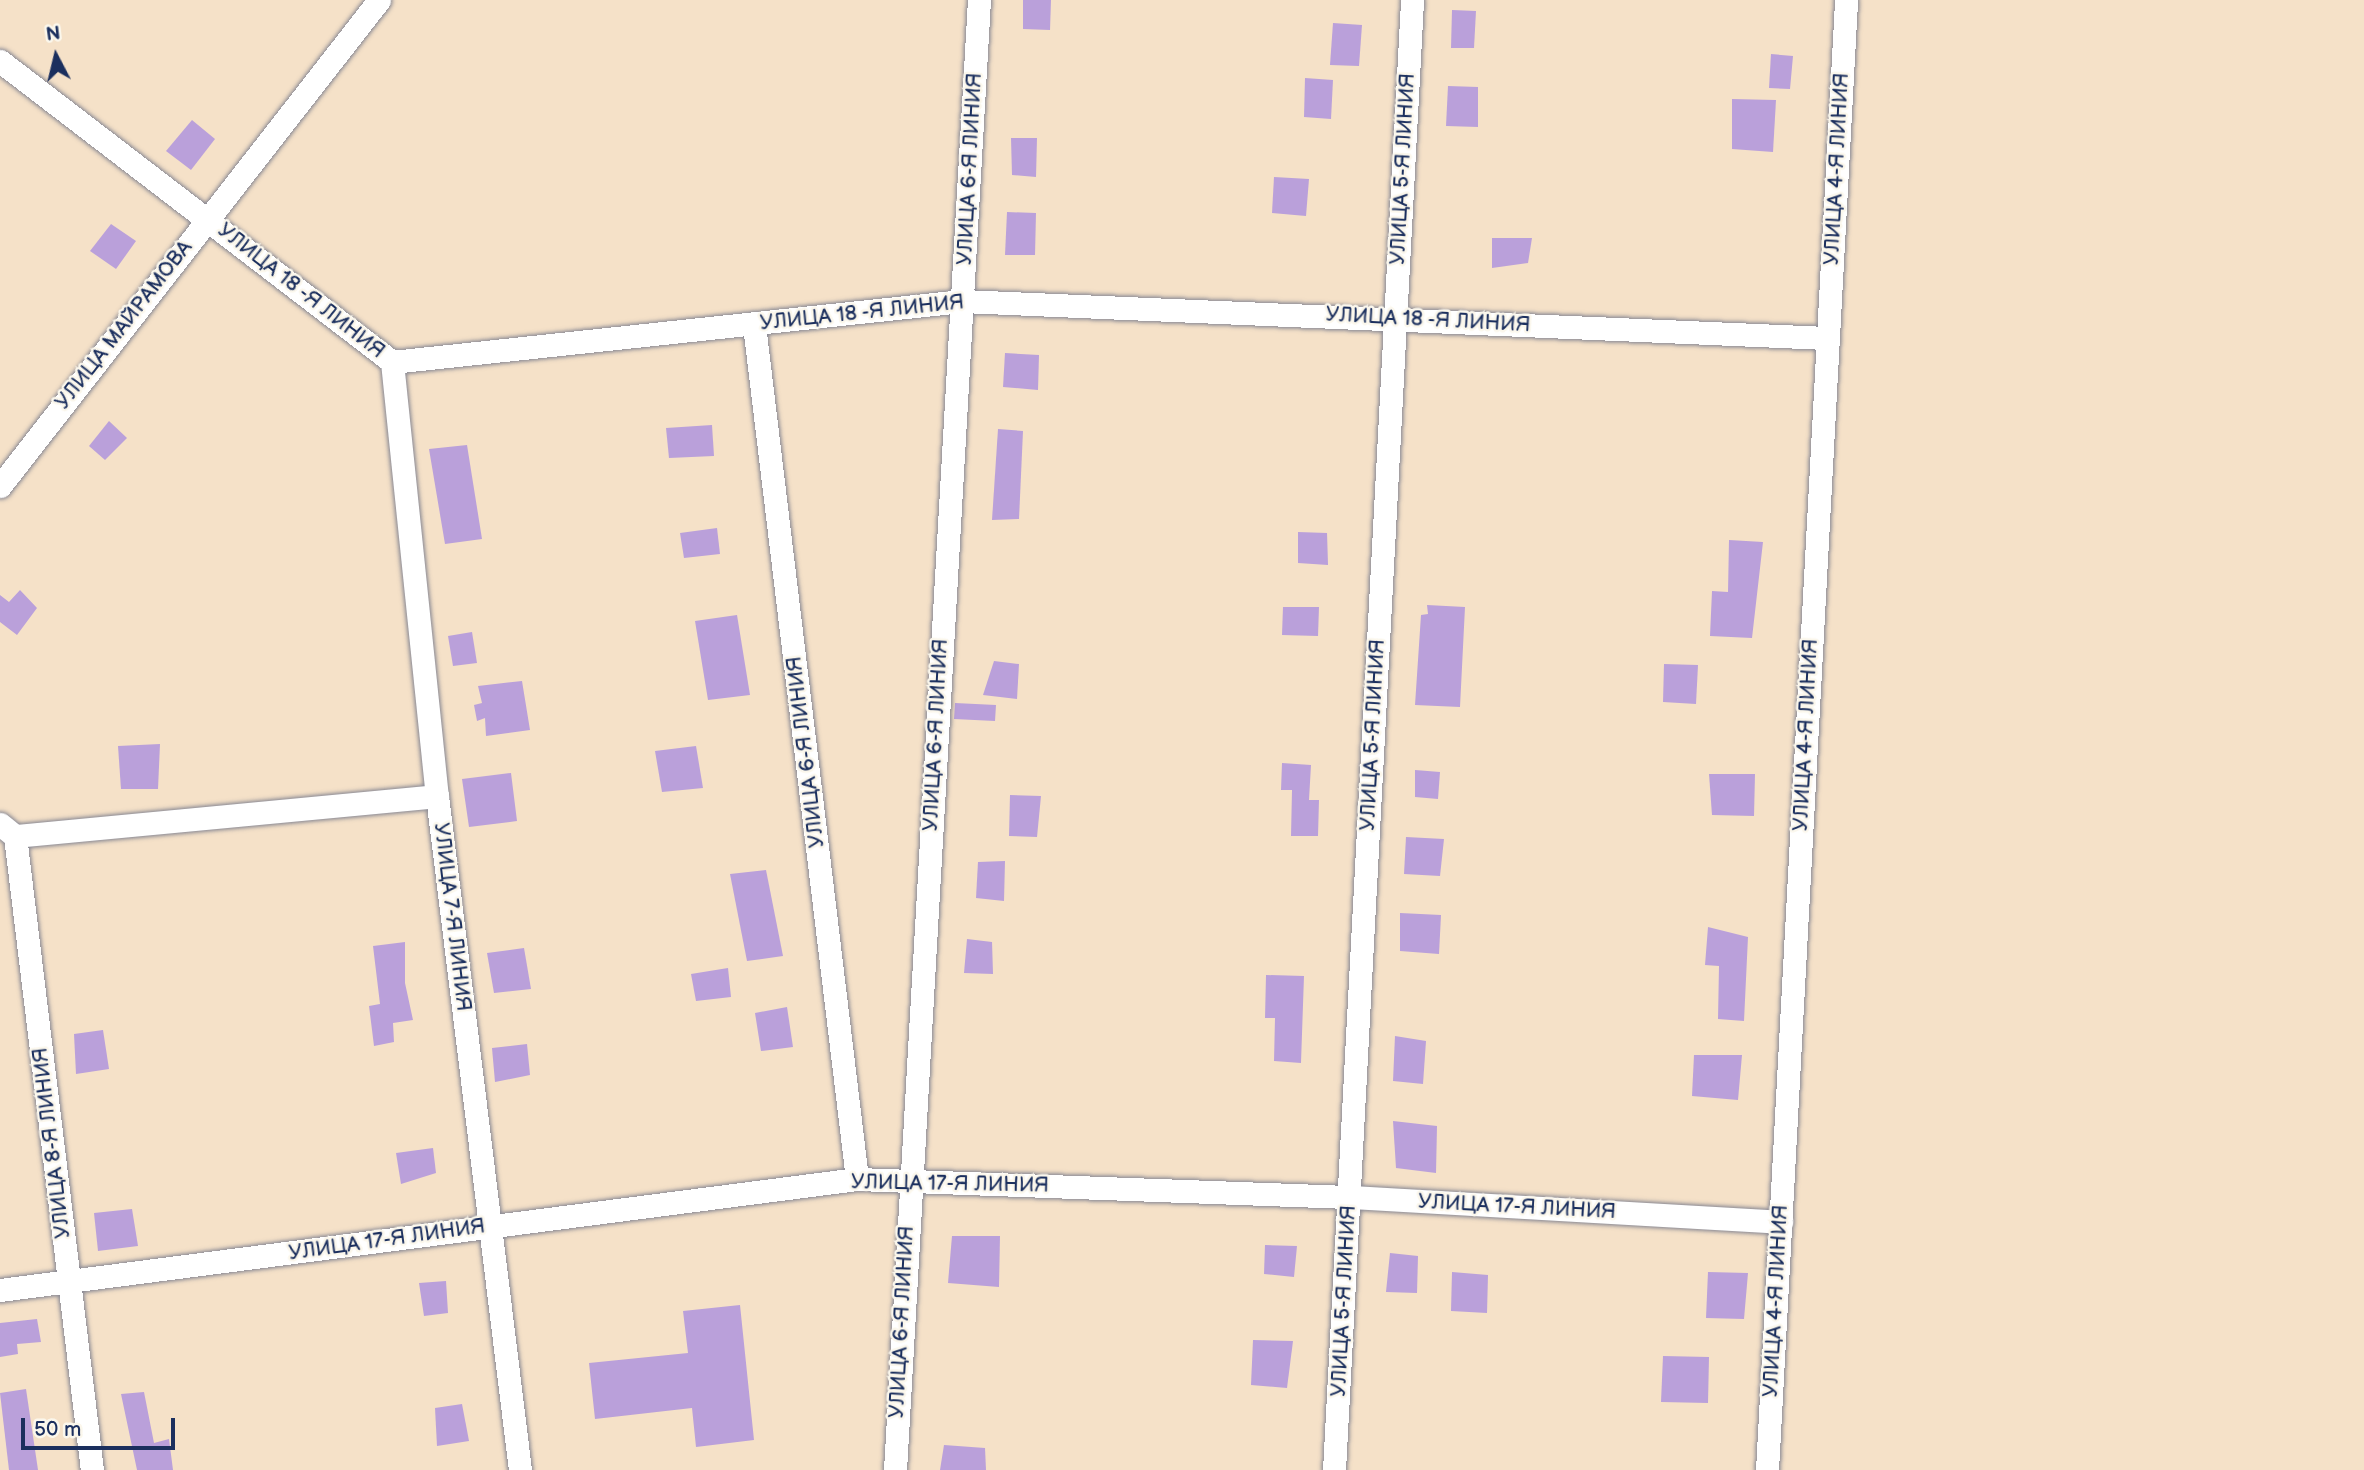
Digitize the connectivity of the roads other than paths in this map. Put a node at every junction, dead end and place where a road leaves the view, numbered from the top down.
1 (379, 0) edge
2 (979, 0) edge
3 (1412, 0) edge
4 (1846, 0) edge
5 (0, 61) edge
6 (208, 218) junction
7 (962, 301) junction
8 (1394, 318) junction
9 (754, 325) junction
10 (1827, 338) junction
11 (392, 362) junction
12 (0, 486) edge
13 (437, 796) junction
14 (8, 830) edge
15 (857, 1180) junction
16 (909, 1180) junction
17 (1350, 1197) junction
18 (1781, 1222) junction
19 (490, 1226) junction
20 (68, 1283) junction
21 (0, 1290) edge
22 (92, 1470) edge
23 (520, 1470) edge
24 (895, 1470) edge
25 (1334, 1470) edge
26 (1767, 1470) edge

1 - 6 street, УЛИЦА МАЙРАМОВА
2 - 7 street, УЛИЦА 6-Я ЛИНИЯ
3 - 8 street, УЛИЦА 5-Я ЛИНИЯ
4 - 10 street, УЛИЦА 4-Я ЛИНИЯ
5 - 6 street, УЛИЦА 18 -Я ЛИНИЯ
6 - 11 street, УЛИЦА 18 -Я ЛИНИЯ
6 - 12 street, УЛИЦА МАЙРАМОВА
7 - 8 street, УЛИЦА 18 -Я ЛИНИЯ
7 - 9 street, УЛИЦА 18 -Я ЛИНИЯ
7 - 16 street, УЛИЦА 6-Я ЛИНИЯ
8 - 10 street, УЛИЦА 18 -Я ЛИНИЯ
8 - 17 street, УЛИЦА 5-Я ЛИНИЯ
9 - 11 street, УЛИЦА 18 -Я ЛИНИЯ
9 - 15 street, УЛИЦА 6-Я ЛИНИЯ
10 - 18 street, УЛИЦА 4-Я ЛИНИЯ
11 - 13 street, УЛИЦА 7-Я ЛИНИЯ
13 - 14 street
13 - 19 street, УЛИЦА 7-Я ЛИНИЯ
14 - 20 street, УЛИЦА 8-Я ЛИНИЯ
15 - 16 street, УЛИЦА 17-Я ЛИНИЯ
15 - 19 street, УЛИЦА 17-Я ЛИНИЯ
16 - 17 street, УЛИЦА 17-Я ЛИНИЯ
16 - 24 street, УЛИЦА 6-Я ЛИНИЯ
17 - 18 street, УЛИЦА 17-Я ЛИНИЯ
17 - 25 street, УЛИЦА 5-Я ЛИНИЯ
18 - 26 street, УЛИЦА 4-Я ЛИНИЯ
19 - 20 street, УЛИЦА 17-Я ЛИНИЯ
19 - 23 street, УЛИЦА 7-Я ЛИНИЯ
20 - 21 street, УЛИЦА 17-Я ЛИНИЯ
20 - 22 street, УЛИЦА 8-Я ЛИНИЯ

